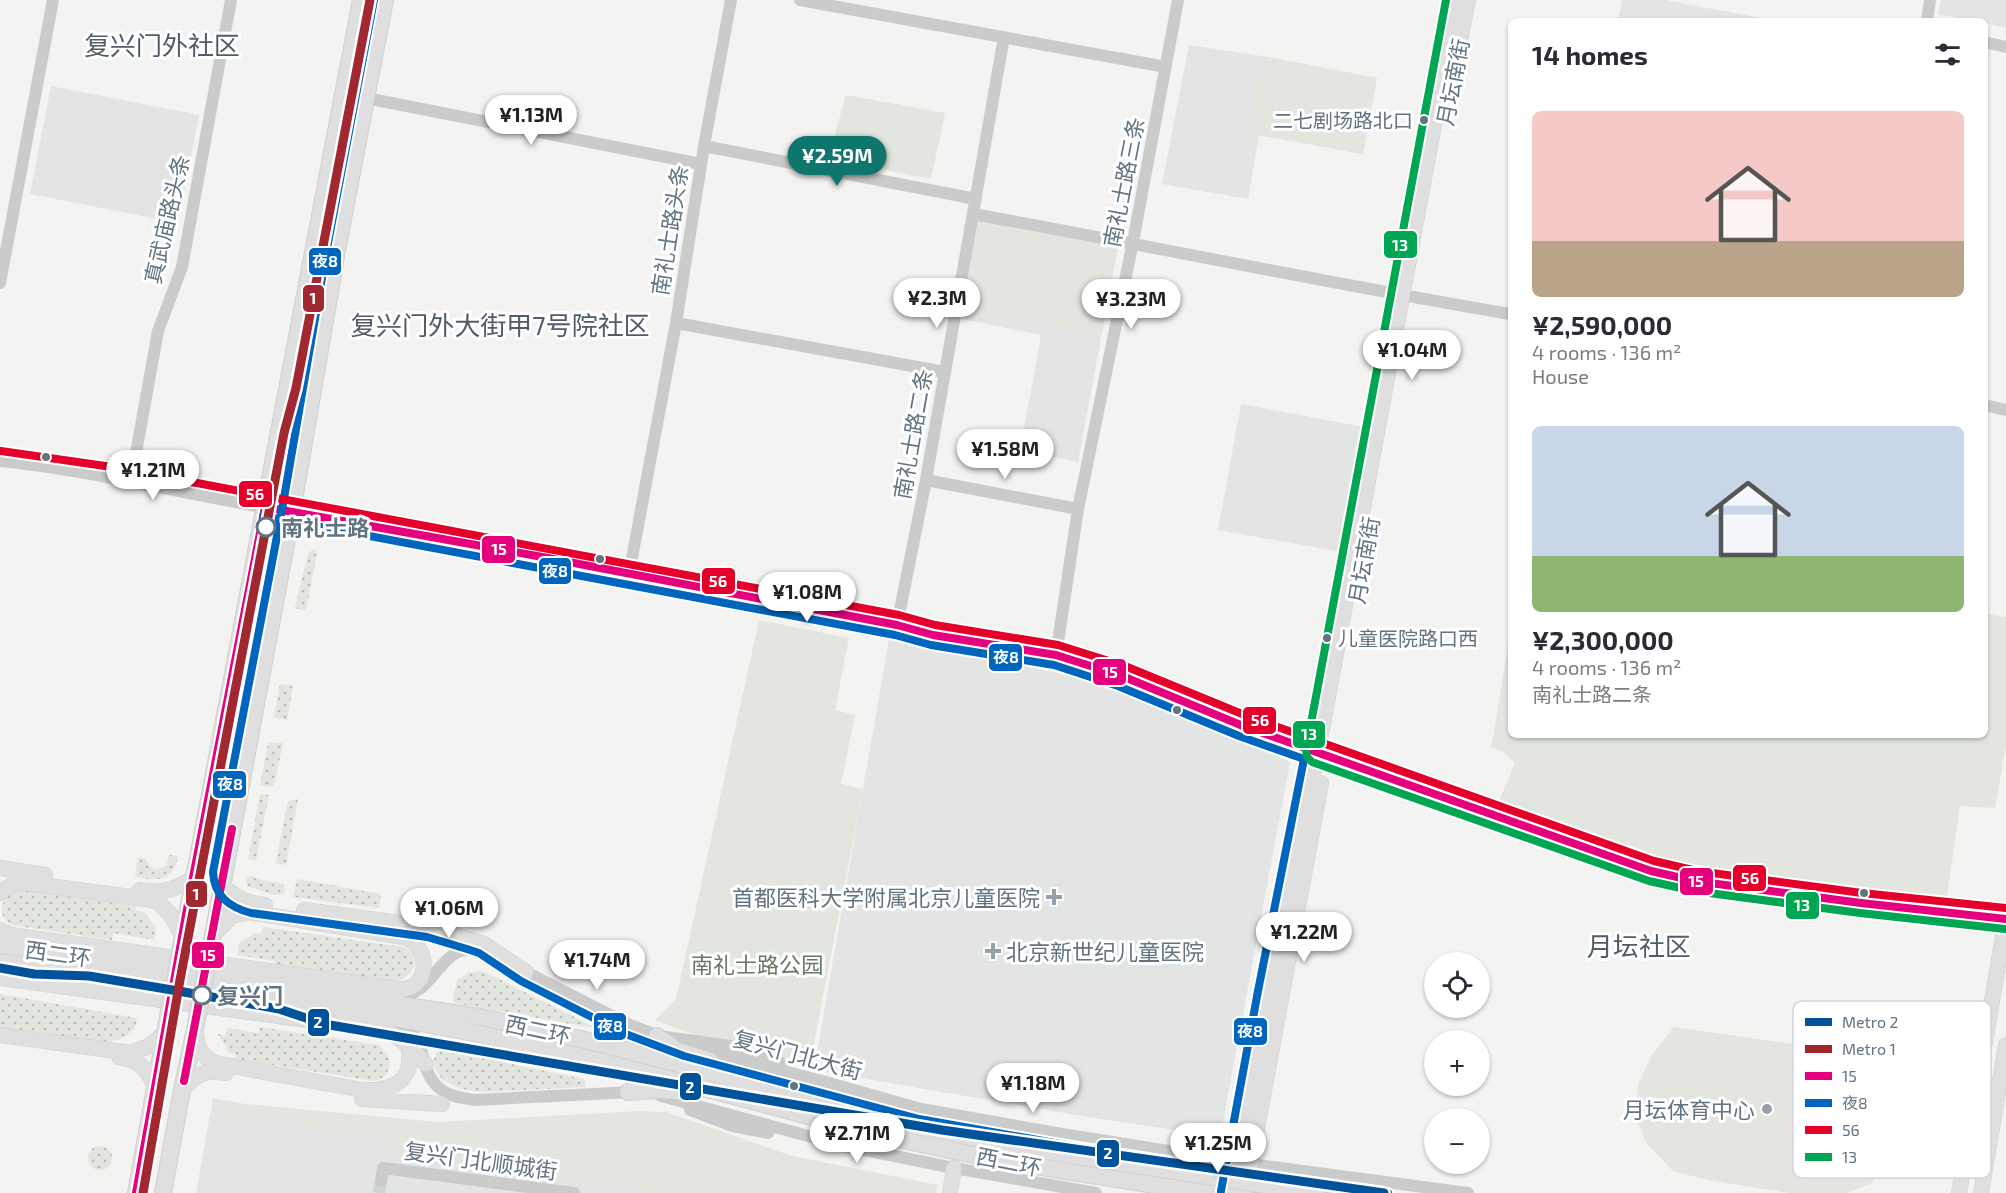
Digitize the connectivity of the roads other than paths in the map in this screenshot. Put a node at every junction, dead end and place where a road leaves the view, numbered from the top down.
1 (53, 0) edge
2 (231, 0) edge
3 (361, 0) edge
4 (385, 0) edge
5 (731, 0) edge
6 (800, 0) edge
7 (1178, 0) edge
8 (1457, 0) edge
9 (1468, 0) edge
10 (1930, 0) edge
11 (1927, 18) edge
12 (1004, 37) junction
13 (1988, 43) edge
14 (2006, 47) edge
15 (1166, 67) junction
16 (366, 98) junction
17 (704, 146) junction
18 (701, 164) junction
19 (976, 199) junction
20 (973, 214) junction
21 (1133, 243) junction
22 (0, 283) edge
23 (1406, 296) junction
24 (1508, 314) edge
25 (676, 323) junction
26 (945, 372) junction
27 (1988, 406) edge
28 (2006, 410) edge
29 (0, 461) edge
30 (926, 480) junction
31 (131, 481) junction
32 (265, 507) junction
33 (1078, 509) junction
34 (292, 512) junction
35 (629, 574) junction
36 (897, 625) junction
37 (1056, 654) junction
38 (1321, 754) junction
39 (0, 868) edge
40 (223, 874) junction
41 (193, 878) junction
42 (0, 893) edge
43 (2006, 919) edge
44 (0, 930) edge
45 (212, 936) junction
46 (0, 938) edge
47 (181, 944) junction
48 (0, 945) edge
49 (38, 950) junction
50 (3, 965) edge
51 (526, 972) junction
52 (0, 978) edge
53 (429, 980) junction
54 (408, 988) junction
55 (1991, 1006) edge
56 (382, 1010) junction
57 (195, 1029) junction
58 (165, 1033) junction
59 (657, 1036) junction
60 (0, 1037) edge
61 (2006, 1045) edge
62 (409, 1046) junction
63 (426, 1064) junction
64 (725, 1077) junction
65 (156, 1088) junction
66 (182, 1090) junction
67 (628, 1092) junction
68 (725, 1094) junction
69 (475, 1101) junction
70 (442, 1104) joint
71 (1991, 1134) edge
72 (1243, 1162) junction
73 (954, 1168) junction
74 (1331, 1176) junction
75 (1962, 1178) edge
76 (1984, 1178) edge
77 (381, 1181) dead end
78 (1242, 1192) edge
79 (136, 1193) edge
80 (163, 1193) edge
81 (574, 1193) edge
82 (950, 1193) edge
83 (1096, 1193) edge
84 (1208, 1193) edge
85 (1317, 1193) edge
86 (1329, 1193) edge
87 (1468, 1193) edge
88 (1959, 1193) edge
89 (1981, 1193) edge

1 - 22 street
2 - 31 street, 真武庙路头条
3 - 32 highway
4 - 16 highway
5 - 17 street, 南礼士路头条
6 - 12 street
7 - 15 street, 南礼士路三条
8 - 23 main road, 月坛南街
9 - 23 main road, 月坛南街
10 - 11 street
12 - 15 street
12 - 19 street, 南礼士路二条
13 - 14 street
15 - 21 street, 南礼士路三条
16 - 18 street
16 - 34 highway
17 - 18 street, 南礼士路头条
17 - 19 street
18 - 25 street, 南礼士路头条
19 - 20 street, 南礼士路二条
20 - 21 street
20 - 26 street, 南礼士路二条
21 - 23 street
21 - 33 street, 南礼士路三条
23 - 24 street
23 - 38 main road, 月坛南街
25 - 26 street
25 - 35 street, 南礼士路头条
26 - 30 street, 南礼士路二条
27 - 28 street
29 - 31 street
30 - 33 street
30 - 36 street, 南礼士路二条
31 - 32 street
32 - 34 street
32 - 41 highway
33 - 37 street, 南礼士路三条
34 - 35 street
34 - 40 highway
35 - 36 street
36 - 37 street
37 - 38 street
38 - 43 street
38 - 72 main road, 月坛南街
39 - 41 main road
40 - 45 highway
40 - 51 main road
41 - 47 highway
42 - 47 main road
43 - 55 main road
44 - 54 main road
45 - 54 main road
45 - 57 highway, bridge
46 - 49 main road
47 - 58 highway, bridge
48 - 49 highway, 西二环
49 - 56 highway, 西二环
50 - 56 highway, 西二环
51 - 53 street
51 - 59 street
52 - 62 main road
53 - 54 main road
53 - 56 street
56 - 63 street
56 - 64 highway, 西二环
56 - 68 highway, 西二环
57 - 62 main road
57 - 66 highway
58 - 60 main road
58 - 65 highway
59 - 64 highway
59 - 72 street, 复兴门北大街
60 - 65 main road
61 - 71 main road
62 - 63 main road
63 - 69 street
64 - 85 highway, 西二环, bridge
65 - 79 highway
66 - 70 main road
66 - 80 highway
67 - 68 highway
67 - 69 street
67 - 73 street
68 - 84 highway, 西二环
69 - 70 street
72 - 74 street, 复兴门北大街
72 - 78 main road, 月坛南街
73 - 82 main road
73 - 83 street
74 - 86 street
74 - 87 street, 复兴门北大街
75 - 88 main road
76 - 89 main road
77 - 81 street, 复兴门北顺城街

